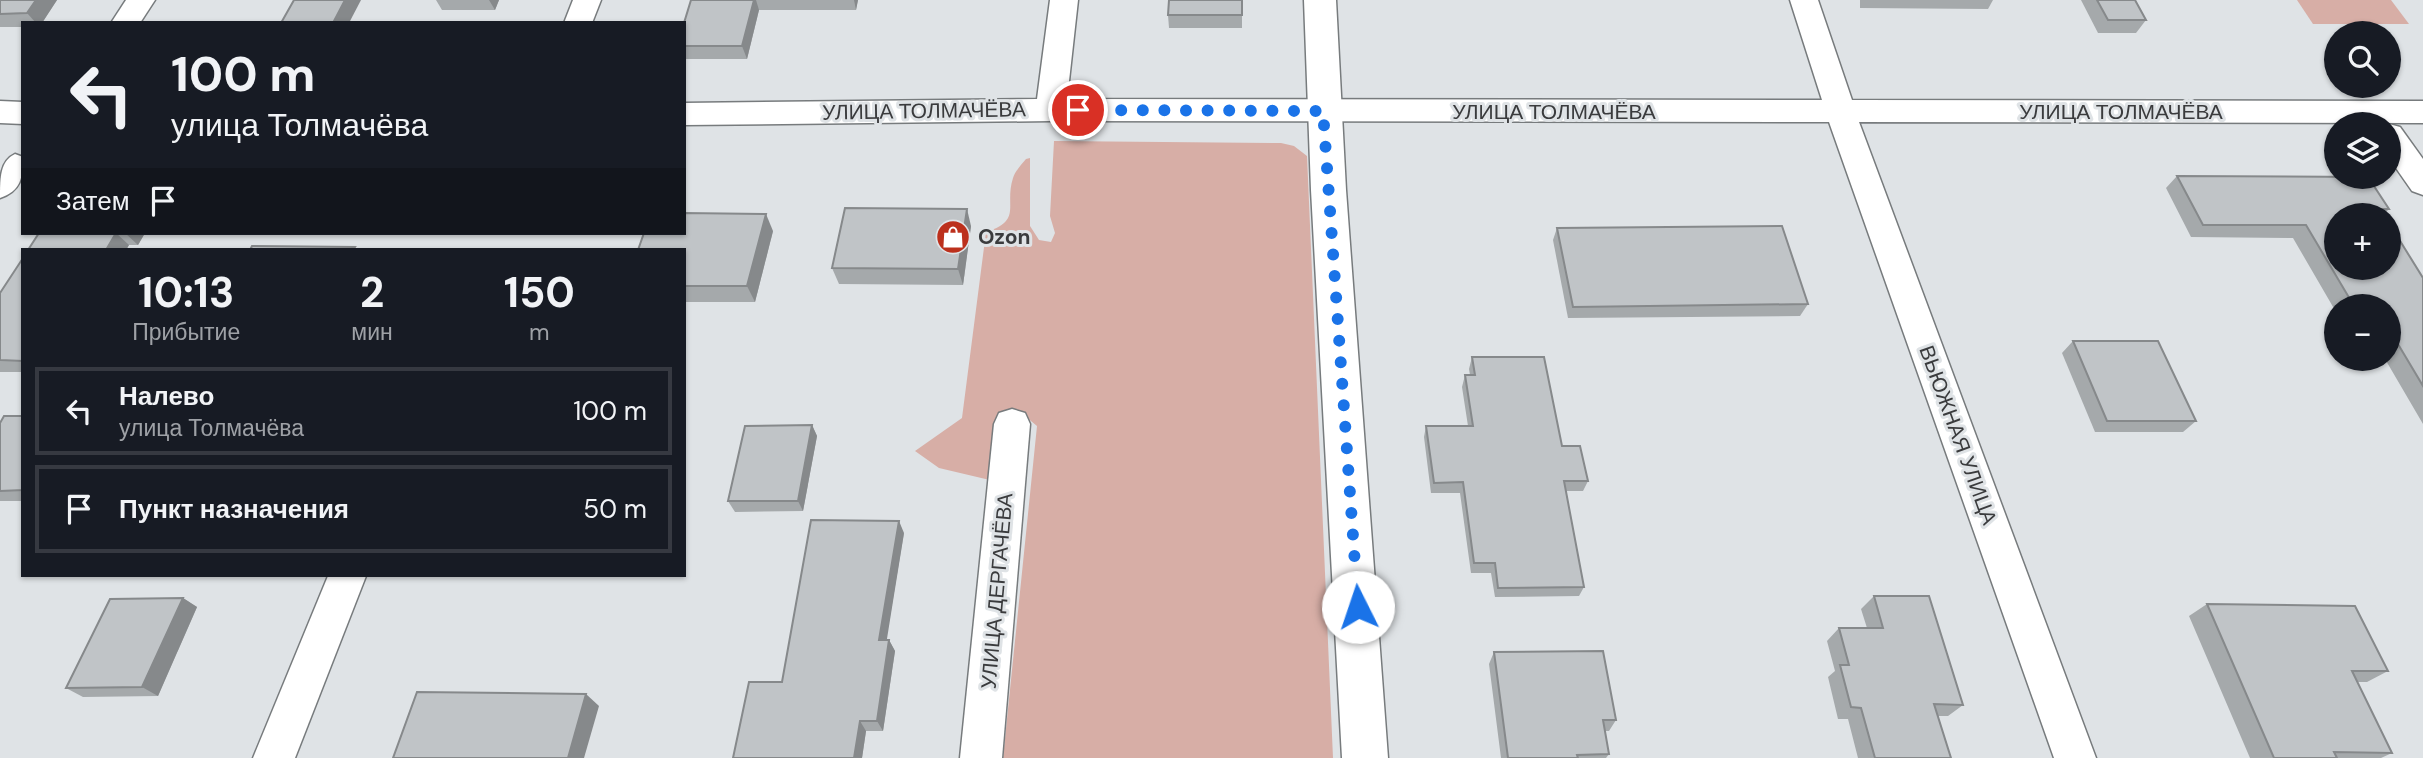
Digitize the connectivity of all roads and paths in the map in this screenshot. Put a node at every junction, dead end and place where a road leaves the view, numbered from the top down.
1 (141, 0) edge
2 (587, 0) edge
3 (1064, 0) edge
4 (1320, 0) edge
5 (1804, 0) edge
6 (126, 21) edge
7 (579, 21) edge
8 (1051, 110) junction
9 (1323, 111) junction
10 (2423, 112) edge
11 (0, 113) edge
12 (21, 113) edge
13 (1841, 113) junction
14 (686, 114) edge
15 (2401, 118) edge
16 (2324, 123) edge
17 (2401, 152) edge
18 (2423, 183) edge
19 (1012, 424) dead end
20 (347, 577) edge
21 (274, 758) edge
22 (981, 758) edge
23 (1365, 758) edge
24 (2075, 758) edge

1 - 6 street
2 - 7 street
3 - 8 street
4 - 9 street
5 - 13 street, ВЬЮЖНАЯ УЛИЦА
8 - 9 street, УЛИЦА ТОЛМАЧЁВА
8 - 14 street, УЛИЦА ТОЛМАЧЁВА
9 - 13 street, УЛИЦА ТОЛМАЧЁВА
9 - 23 street
10 - 15 street, УЛИЦА ТОЛМАЧЁВА
11 - 12 street
13 - 16 street, УЛИЦА ТОЛМАЧЁВА
13 - 24 street, ВЬЮЖНАЯ УЛИЦА
17 - 18 street
19 - 22 street, УЛИЦА ДЕРГАЧЁВА
20 - 21 street

